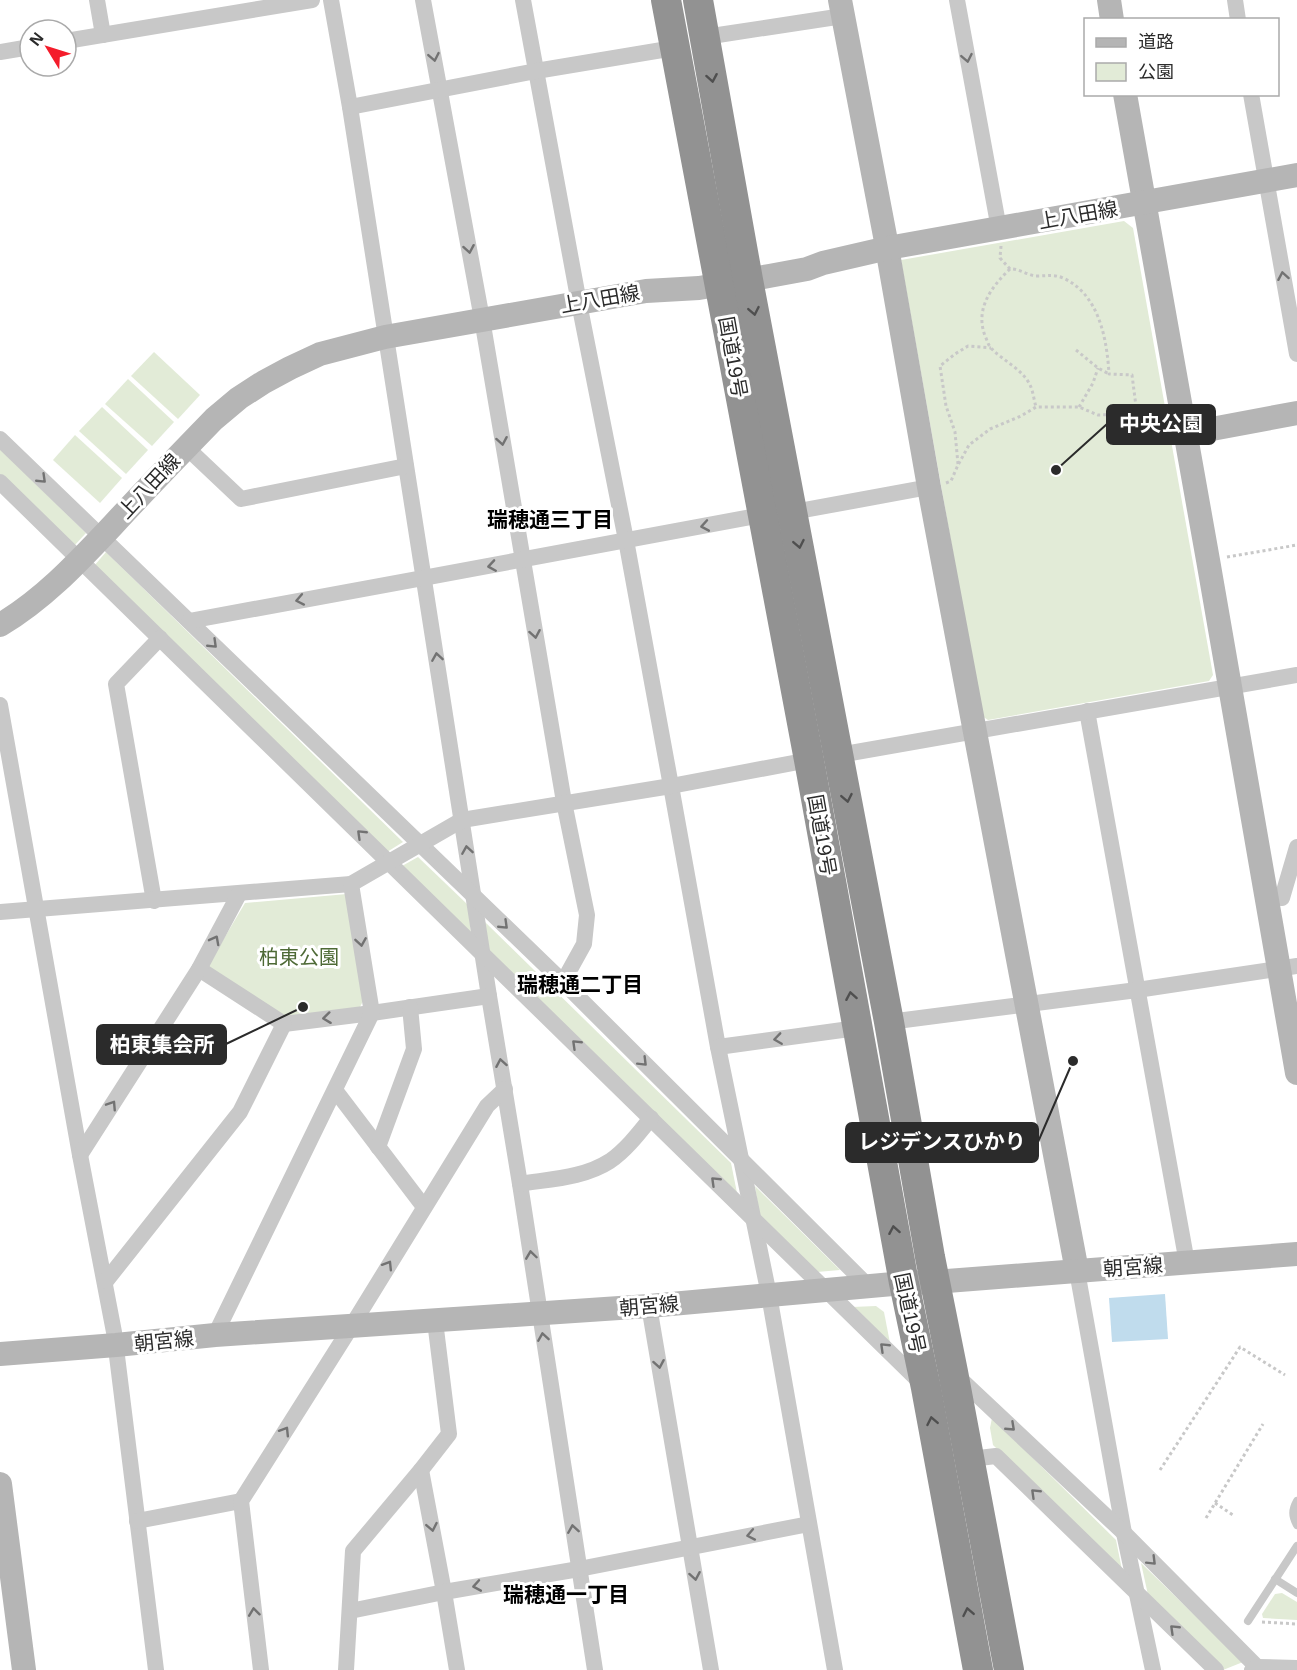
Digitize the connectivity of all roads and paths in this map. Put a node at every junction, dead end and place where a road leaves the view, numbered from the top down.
1 (97, 0) edge
2 (312, 0) edge
3 (332, 0) edge
4 (423, 0) edge
5 (523, 0) edge
6 (666, 0) edge
7 (698, 0) edge
8 (957, 0) edge
9 (1109, 0) edge
10 (1235, 0) edge
11 (842, 8) edge
12 (1112, 18) edge
13 (1238, 18) edge
14 (103, 35) junction
15 (705, 37) junction
16 (78, 39) edge
17 (674, 48) junction
18 (18, 49) edge
19 (0, 52) edge
20 (536, 71) junction
21 (440, 90) junction
22 (1125, 96) edge
23 (1251, 96) edge
24 (350, 107) junction
25 (1297, 175) edge
26 (1266, 181) junction
27 (1143, 203) junction
28 (999, 229) junction
29 (888, 248) junction
30 (1010, 269) junction
31 (734, 282) junction
32 (579, 303) junction
33 (482, 319) junction
34 (385, 337) junction
35 (990, 348) junction
36 (1076, 350) dead end
37 (1297, 354) edge
38 (1098, 368) junction
39 (1109, 374) junction
40 (1036, 407) junction
41 (1079, 407) junction
42 (1297, 413) edge
43 (1137, 414) junction
44 (1184, 429) junction
45 (0, 439) edge
46 (186, 447) junction
47 (958, 465) junction
48 (406, 466) junction
49 (0, 482) edge
50 (930, 487) junction
51 (793, 512) junction
52 (762, 515) junction
53 (101, 537) junction
54 (626, 540) junction
55 (1297, 545) edge
56 (1208, 560) junction
57 (80, 561) junction
58 (522, 561) junction
59 (425, 577) junction
60 (189, 621) junction
61 (0, 625) edge
62 (160, 638) junction
63 (1297, 675) edge
64 (1229, 686) junction
65 (0, 705) edge
66 (1087, 711) junction
67 (975, 732) junction
68 (839, 756) junction
69 (809, 760) junction
70 (671, 786) junction
71 (564, 802) junction
72 (462, 820) junction
73 (420, 844) junction
74 (1297, 847) edge
75 (390, 862) junction
76 (351, 884) junction
77 (239, 894) junction
78 (474, 897) junction
79 (154, 901) junction
80 (1282, 901) edge
81 (37, 909) junction
82 (0, 912) edge
83 (483, 954) junction
84 (1288, 968) edge
85 (199, 969) junction
86 (563, 982) junction
87 (1137, 990) junction
88 (489, 996) junction
89 (1026, 1004) junction
90 (410, 1007) junction
91 (372, 1013) junction
92 (889, 1022) junction
93 (284, 1024) junction
94 (857, 1028) junction
95 (718, 1047) junction
96 (1297, 1073) edge
97 (505, 1089) junction
98 (335, 1090) junction
99 (651, 1118) junction
100 (378, 1147) junction
101 (80, 1155) junction
102 (742, 1161) junction
103 (520, 1184) junction
104 (424, 1207) junction
105 (753, 1217) junction
106 (1297, 1254) edge
107 (1187, 1263) junction
108 (1077, 1271) junction
109 (106, 1281) junction
110 (934, 1282) junction
111 (904, 1283) junction
112 (869, 1287) junction
113 (826, 1291) junction
114 (769, 1295) junction
115 (649, 1306) junction
116 (540, 1313) junction
117 (435, 1322) junction
118 (351, 1327) junction
119 (215, 1335) junction
120 (116, 1345) junction
121 (0, 1354) edge
122 (953, 1372) junction
123 (1285, 1375) dead end
124 (926, 1388) junction
125 (1263, 1424) dead end
126 (970, 1459) junction
127 (422, 1470) junction
128 (1160, 1470) dead end
129 (0, 1484) edge
130 (241, 1501) junction
131 (1297, 1501) edge
132 (1215, 1503) junction
133 (1233, 1515) dead end
134 (1206, 1518) dead end
135 (137, 1521) junction
136 (809, 1524) junction
137 (1297, 1525) edge
138 (1124, 1533) junction
139 (1297, 1546) edge
140 (690, 1547) junction
141 (579, 1569) junction
142 (1275, 1579) junction
143 (444, 1592) junction
144 (1137, 1593) junction
145 (1297, 1593) edge
146 (350, 1611) junction
147 (1248, 1621) joint
148 (1297, 1624) edge
149 (1297, 1668) edge
150 (1256, 1669) edge
151 (24, 1670) edge
152 (156, 1670) edge
153 (261, 1670) edge
154 (346, 1670) edge
155 (457, 1670) edge
156 (595, 1670) edge
157 (711, 1670) edge
158 (836, 1670) edge
159 (978, 1670) edge
160 (1009, 1670) edge
161 (1153, 1670) edge
162 (1216, 1670) edge

1 - 14 street
2 - 14 street
3 - 24 street
4 -> 21 street
5 - 20 street
6 - 17 highway, 国道19号
7 - 15 highway, 国道19号
8 -> 28 street
9 - 12 street
10 - 13 street
11 - 15 street
11 - 29 street
14 - 16 street
15 -> 31 highway, 国道19号
17 - 20 street
17 - 31 highway, 国道19号
18 - 19 street
20 - 21 street
20 - 32 street
21 - 24 street
21 -> 33 street
22 - 27 street
23 - 26 street
24 - 34 street
25 - 26 street, 上八田線
26 - 27 street, 上八田線
37 -> 26 street
27 - 28 street, 上八田線
27 - 44 street
28 - 29 street, 上八田線
28 - 30 path
29 - 31 street, 上八田線
29 - 50 street
30 - 35 path
30 - 39 path
31 - 32 street, 上八田線
31 -> 51 highway, 国道19号
31 - 52 highway, 国道19号
32 - 33 street, 上八田線
32 - 54 street
33 - 34 street, 上八田線
33 -> 58 street
34 - 46 street, 上八田線
34 - 48 street
35 - 40 path
35 - 47 path
36 - 38 path
38 - 39 path
38 - 41 path
39 - 43 path
40 - 41 path
40 - 47 path
41 - 43 path
42 - 44 street
43 - 44 path
44 - 56 street
45 -> 53 street
46 - 48 street
46 - 53 street, 上八田線
47 - 50 path
48 - 59 street
49 - 57 street
50 - 51 street
50 - 67 street
51 -> 68 highway, 国道19号
52 -> 54 street
52 - 69 highway, 国道19号
53 - 57 street, 上八田線
53 - 60 street
54 - 58 street
54 - 70 street
55 - 56 path
56 - 64 street
57 - 61 street, 上八田線
57 - 62 street
58 -> 59 street
58 -> 71 street
59 -> 60 street
72 -> 59 street
60 -> 73 street
75 -> 62 street
62 - 79 street
63 - 64 street
64 - 66 street
64 - 80 street
65 - 81 street
66 - 67 street
66 - 87 street
67 - 68 street
67 - 89 street
68 -> 92 highway, 国道19号
69 - 70 street
94 -> 69 highway, 国道19号
70 - 71 street
70 - 95 street
71 - 72 street
71 - 86 street
72 - 73 street
78 -> 72 street
73 - 75 street
73 - 78 street
74 - 80 street
75 - 76 street
75 - 83 street
76 - 77 street
76 -> 91 street
77 - 79 street
85 -> 77 street
78 - 83 street
78 -> 86 street
79 - 81 street
80 - 84 street
81 - 82 street
81 - 101 street
83 - 88 street
99 -> 83 street
84 - 87 street
84 - 96 street
85 - 93 street
101 -> 85 street
86 -> 102 street
87 - 89 street
87 - 107 street
88 - 90 street
97 -> 88 street
89 - 92 street
89 - 108 street
90 - 91 street
90 - 100 street
91 -> 93 street
91 - 98 street
92 - 110 highway, 国道19号
93 - 109 street
94 -> 95 street
111 -> 94 highway, 国道19号
95 - 102 street
97 - 103 street
97 - 104 street
98 - 100 street
98 - 119 street
99 - 103 street
105 -> 99 street
100 - 104 street
101 - 109 street
102 - 105 street
102 - 112 street
116 -> 103 street
118 -> 104 street
105 - 113 street
105 - 114 street
106 - 107 street, 朝宮線
107 - 108 street, 朝宮線
108 - 110 street, 朝宮線
108 - 138 street
109 - 120 street
110 - 111 street, 朝宮線
110 - 122 highway, 国道19号
111 - 112 street, 朝宮線
111 - 124 highway, 国道19号
112 - 113 street, 朝宮線
113 - 114 street, 朝宮線
124 -> 113 street
114 - 115 street, 朝宮線
114 - 136 street
115 - 116 street, 朝宮線
115 -> 140 street
116 - 117 street, 朝宮線
141 -> 116 street
117 - 118 street, 朝宮線
117 - 127 street
118 - 119 street, 朝宮線
130 -> 118 street
119 - 120 street, 朝宮線
120 - 121 street, 朝宮線
120 - 135 street
122 - 126 highway, 国道19号
122 -> 138 street
123 - 128 path
159 -> 124 highway, 国道19号
125 - 132 path
144 -> 126 street
126 - 160 highway, 国道19号
127 -> 143 street
127 - 146 street
129 - 151 street
130 - 135 street
153 -> 130 street
131 - 137 lane
132 - 133 path
132 - 134 path
135 - 152 street
136 -> 140 street
136 - 158 street
138 - 144 street
138 -> 150 street
139 - 142 lane
140 - 141 street
140 -> 157 street
141 -> 143 street
141 - 156 street
142 - 145 lane
142 - 147 lane
143 - 146 street
143 - 155 street
144 - 161 street
162 -> 144 street
146 - 154 street
147 - 148 path
149 - 150 street

